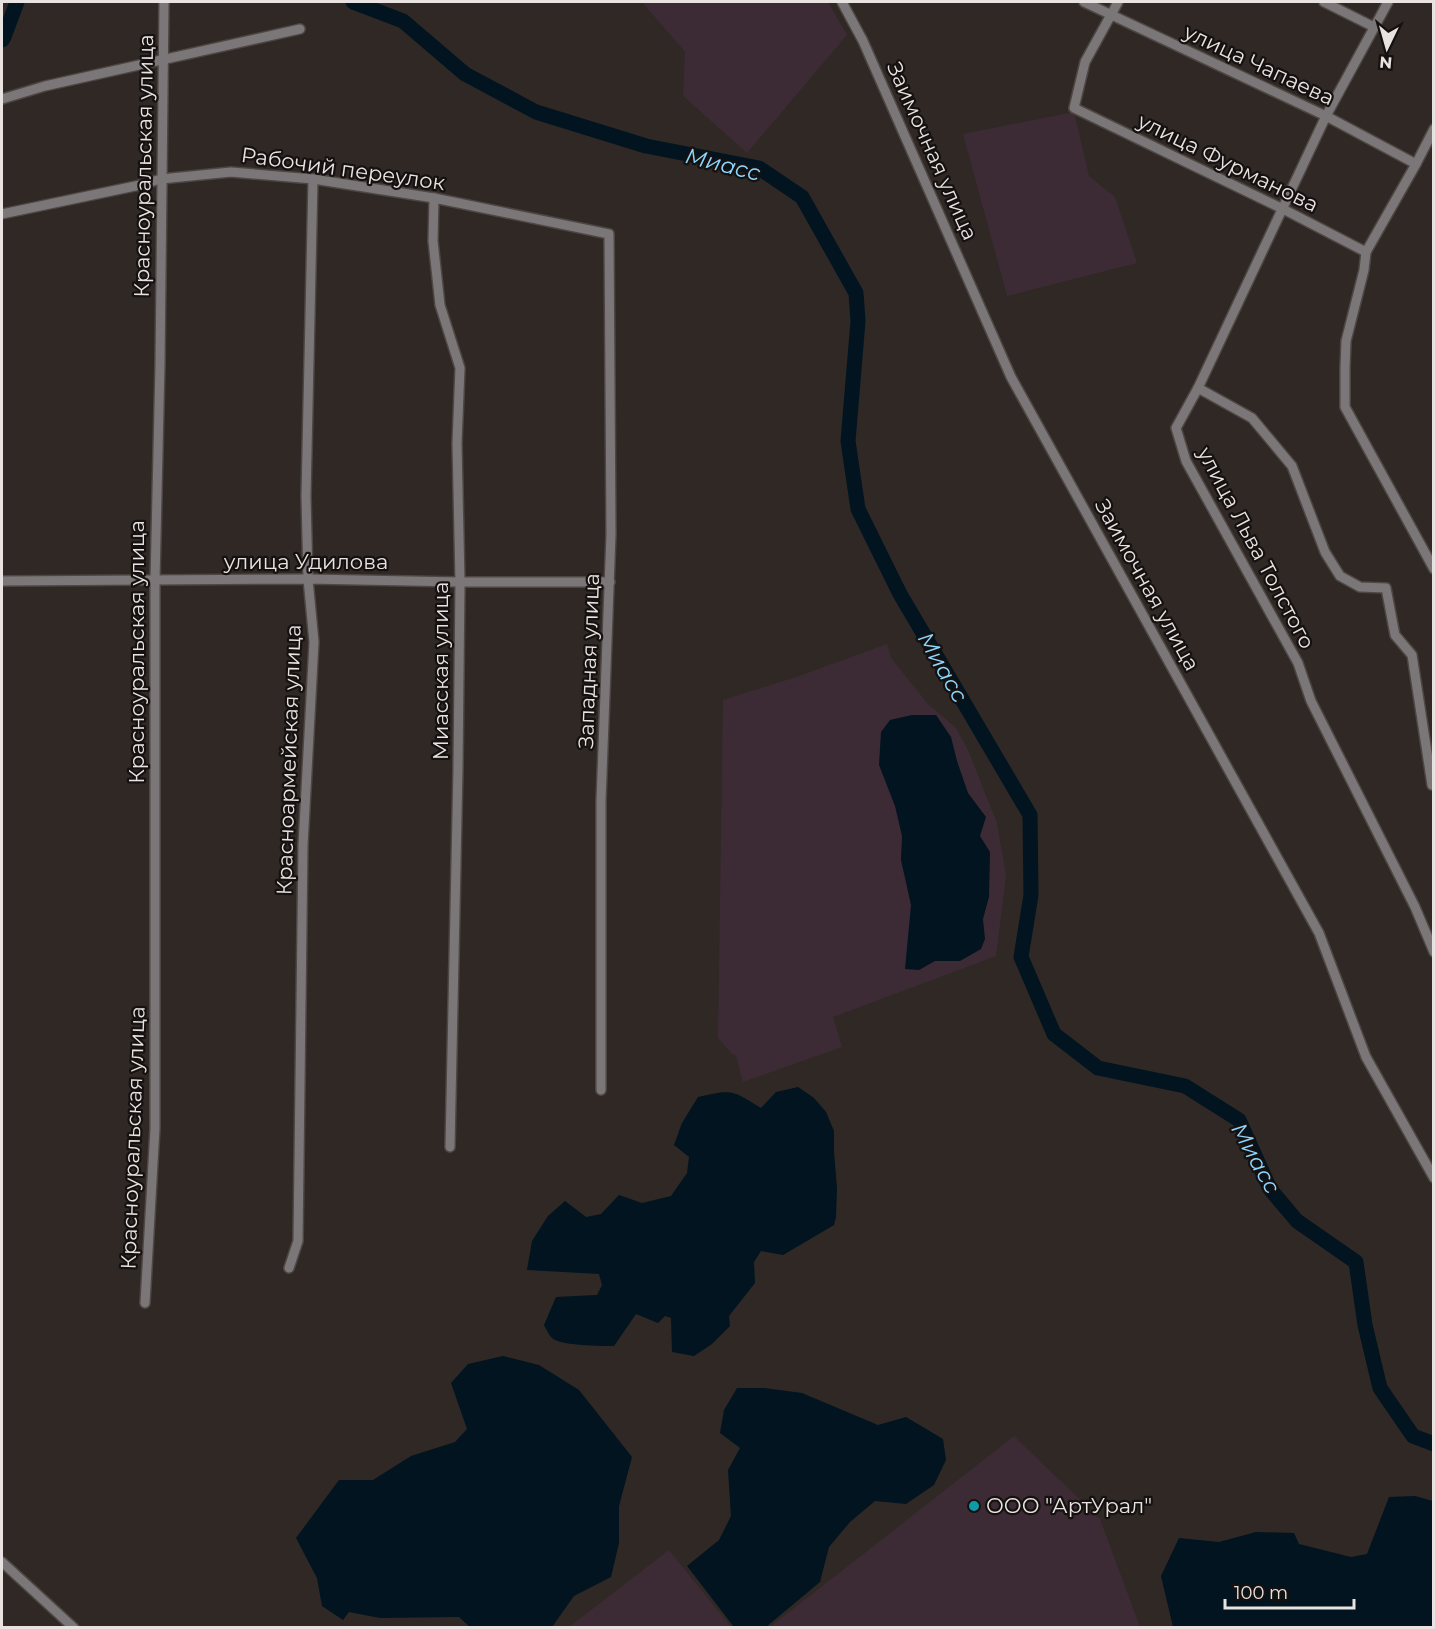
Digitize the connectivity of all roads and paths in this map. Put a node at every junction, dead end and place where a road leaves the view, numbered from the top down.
1 (164, 2) edge
2 (842, 2) edge
3 (1084, 2) edge
4 (1118, 2) edge
5 (1324, 2) edge
6 (1388, 2) edge
7 (1111, 15) junction
8 (1374, 27) junction
9 (300, 29) dead end
10 (165, 58) junction
11 (2, 99) edge
12 (1326, 116) junction
13 (1434, 129) edge
14 (1416, 164) junction
15 (161, 179) junction
16 (313, 179) junction
17 (434, 198) junction
18 (1283, 209) junction
19 (2, 214) edge
20 (609, 234) joint
21 (1366, 252) junction
22 (1198, 388) junction
23 (1434, 569) edge
24 (308, 579) junction
25 (155, 580) junction
26 (2, 581) edge
27 (460, 582) junction
28 (610, 582) junction
29 (1432, 785) dead end
30 (1434, 952) edge
31 (601, 1090) dead end
32 (450, 1147) dead end
33 (1434, 1178) edge
34 (289, 1268) dead end
35 (145, 1303) dead end
36 (2, 1562) edge
37 (68, 1626) edge

1 - 10 street, Красноуральская улица
2 - 33 street, Заимочная улица
3 - 7 street, улица Чапаева
4 - 7 street
5 - 8 street
6 - 8 street, улица Льва Толстого
7 - 12 street, улица Чапаева
7 - 18 street, улица Фурманова
8 - 12 street, улица Льва Толстого
9 - 10 street
10 - 11 street
10 - 15 street, Красноуральская улица
12 - 14 street, улица Чапаева
12 - 18 street, улица Льва Толстого
13 - 14 street
14 - 21 street
15 - 16 street, Рабочий переулок
15 - 19 street, Рабочий переулок
15 - 25 street, Красноуральская улица
16 - 17 street, Рабочий переулок
16 - 24 street, Красноармейская улица
17 - 20 street, Рабочий переулок
17 - 27 street, Миасская улица
18 - 21 street, улица Фурманова
18 - 22 street, улица Льва Толстого
20 - 28 street, Западная улица
21 - 23 street
22 - 29 street
22 - 30 street, улица Льва Толстого
24 - 25 street, улица Удилова
24 - 27 street, улица Удилова
24 - 34 street, Красноармейская улица
25 - 26 street, улица Удилова
25 - 35 street, Красноуральская улица
27 - 28 street, улица Удилова
27 - 32 street, Миасская улица
28 - 31 street, Западная улица
36 - 37 street

